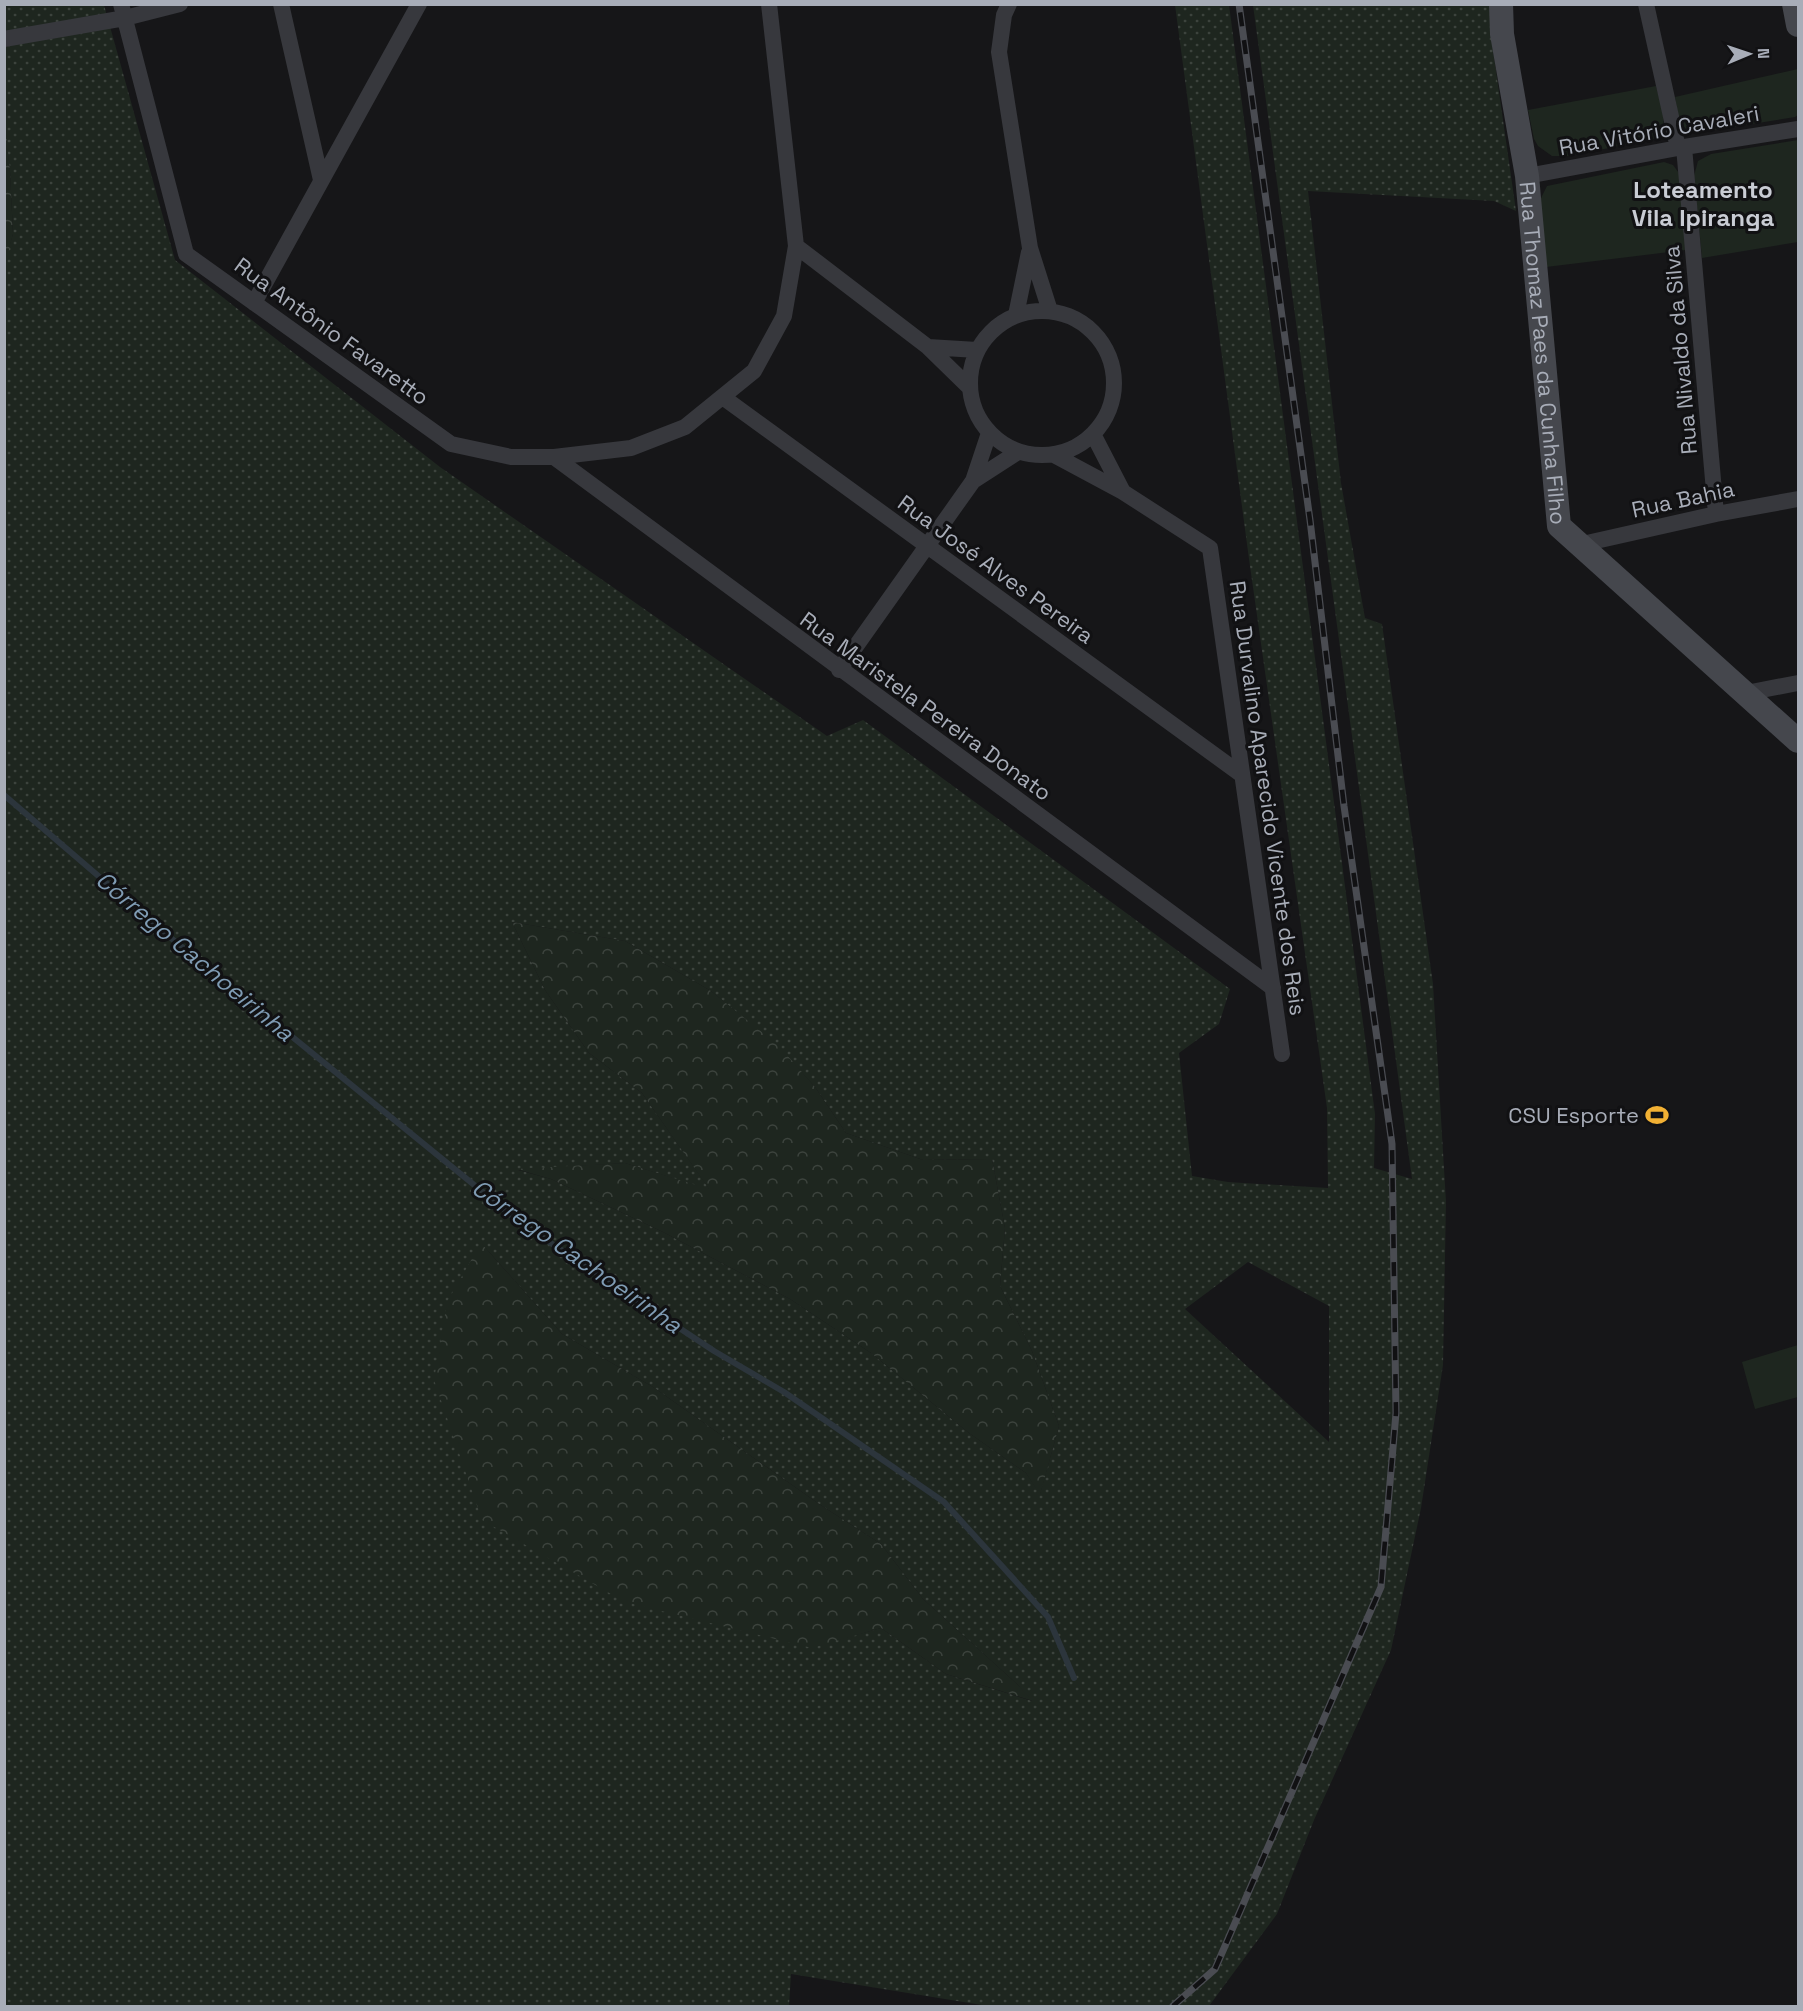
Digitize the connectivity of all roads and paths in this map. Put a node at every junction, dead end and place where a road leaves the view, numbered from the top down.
1 (180, 4) edge
2 (281, 4) edge
3 (418, 4) edge
4 (769, 4) edge
5 (1009, 4) edge
6 (1501, 4) edge
7 (1646, 4) edge
8 (1794, 4) edge
9 (123, 11) edge
10 (1798, 25) edge
11 (4, 39) edge
12 (1798, 129) edge
13 (1681, 147) junction
14 (1527, 176) junction
15 (321, 180) junction
16 (796, 246) junction
17 (1030, 248) junction
18 (254, 303) junction
19 (1050, 311) junction
20 (1016, 315) junction
21 (928, 347) junction
22 (977, 350) junction
23 (969, 387) junction
24 (724, 398) junction
25 (989, 433) junction
26 (1093, 434) junction
27 (1018, 452) junction
28 (1054, 455) junction
29 (554, 457) junction
30 (973, 481) junction
31 (1123, 492) junction
32 (1798, 499) edge
33 (1716, 514) junction
34 (925, 545) junction
35 (1578, 545) junction
36 (839, 670) junction
37 (1798, 683) edge
38 (1746, 693) junction
39 (1798, 741) edge
40 (1242, 775) junction
41 (1273, 988) junction
42 (1282, 1054) dead end

1 - 9 street
2 - 15 street
3 - 15 street
4 - 16 street
5 - 17 street
6 - 14 street, Rua Thomaz Paes da Cunha Filho
7 - 13 street, Rua Nivaldo da Silva
8 - 10 street
9 - 11 street
9 - 18 street, Rua Antônio Favaretto
12 - 13 street, Rua Vitório Cavaleri
13 - 14 street, Rua Vitório Cavaleri
13 - 33 street, Rua Nivaldo da Silva
14 - 35 street, Rua Thomaz Paes da Cunha Filho
15 - 18 street
16 - 21 street
16 - 24 street
17 - 19 street
17 - 20 street
18 - 29 street, Rua Antônio Favaretto
19 - 20 street
19 - 26 street
20 - 22 street
21 - 22 street
21 - 23 street
22 - 23 street
23 - 25 street
24 - 29 street
24 - 34 street, Rua José Alves Pereira
25 - 27 street
25 - 30 street
26 - 28 street
26 - 31 street
27 - 28 street
27 - 30 street
28 - 31 street
29 - 36 street, Rua Maristela Pereira Donato
30 - 34 street
31 - 40 street, Rua Durvalino Aparecido Vicente dos Reis
32 - 33 street, Rua Bahia
33 - 35 street, Rua Bahia
34 - 36 street
34 - 40 street, Rua José Alves Pereira
35 - 38 street, Rua Thomaz Paes da Cunha Filho
36 - 41 street, Rua Maristela Pereira Donato
37 - 38 street
38 - 39 street, Rua Thomaz Paes da Cunha Filho
40 - 41 street, Rua Durvalino Aparecido Vicente dos Reis
41 - 42 street, Rua Durvalino Aparecido Vicente dos Reis

